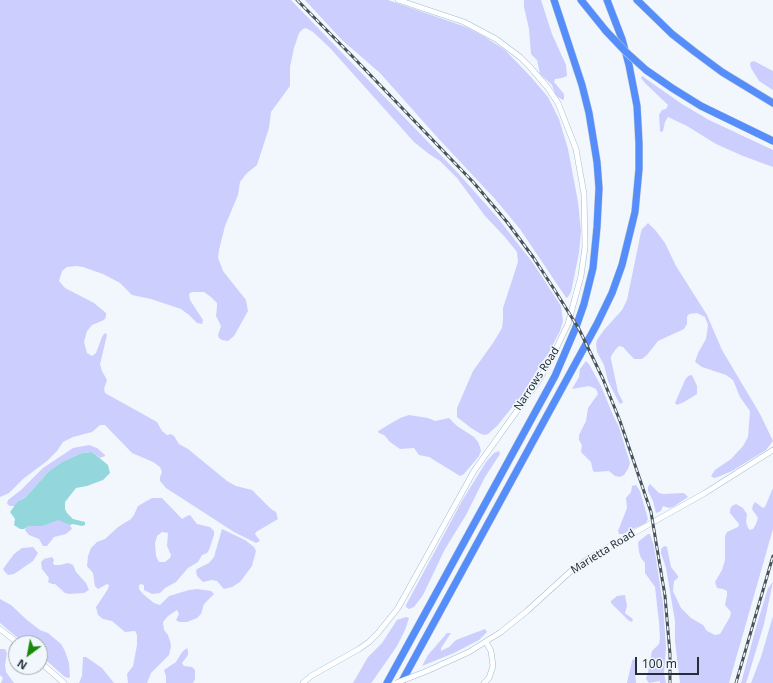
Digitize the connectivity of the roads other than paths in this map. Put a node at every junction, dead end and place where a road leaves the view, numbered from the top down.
1 (398, 0) edge
2 (554, 0) edge
3 (581, 0) edge
4 (607, 0) edge
5 (637, 0) edge
6 (773, 103) edge
7 (773, 141) edge
8 (773, 450) edge
9 (0, 629) edge
10 (8, 635) edge
11 (486, 642) junction
12 (48, 669) edge
13 (64, 683) edge
14 (304, 683) edge
15 (387, 683) edge
16 (396, 683) edge
17 (401, 683) edge
18 (484, 683) edge

1 - 14 street, Narrows Road
2 - 15 highway
3 - 7 highway, bridge
4 - 17 highway
5 - 6 highway
8 - 11 street, Marietta Road
9 - 10 street
11 - 16 street, Marietta Road, bridge
11 - 18 street
12 - 13 street

